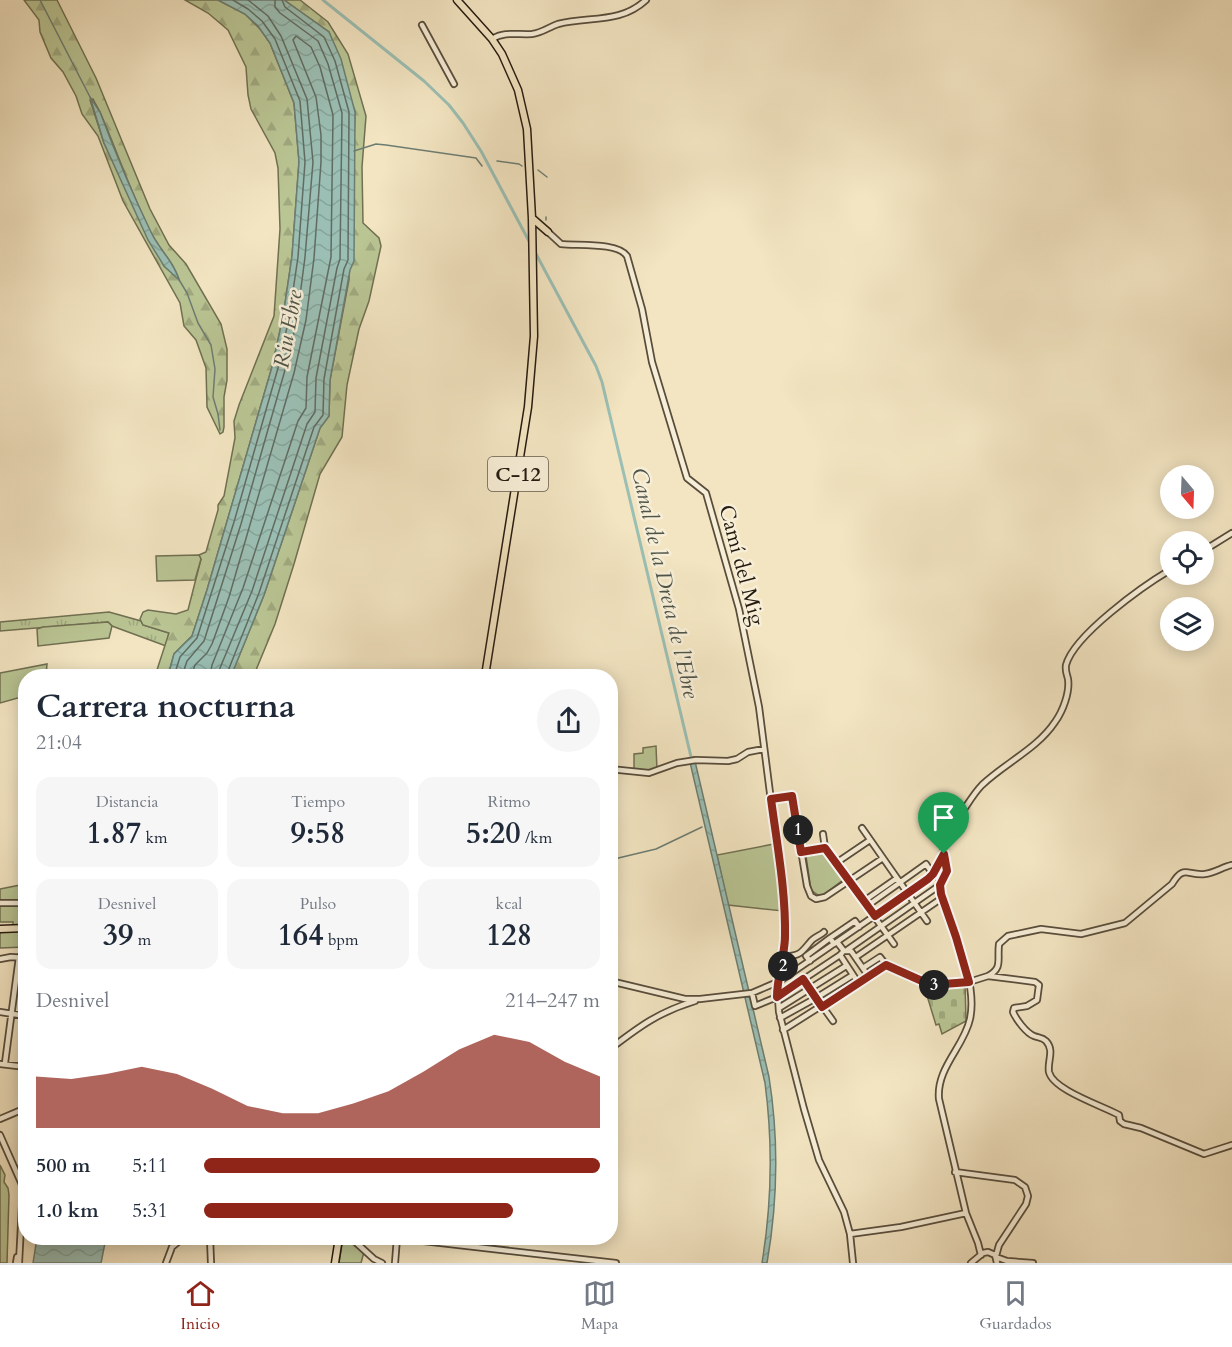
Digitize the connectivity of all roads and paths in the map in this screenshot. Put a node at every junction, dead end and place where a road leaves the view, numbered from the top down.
1 (646, 0) edge
2 (459, 2) edge
3 (422, 25) dead end
4 (492, 39) junction
5 (454, 84) dead end
6 (534, 225) junction
7 (548, 232) joint
8 (1232, 533) edge
9 (1214, 544) edge
10 (1160, 576) edge
11 (486, 669) edge
12 (764, 749) junction
13 (618, 770) edge
14 (771, 799) junction
15 (862, 828) dead end
16 (822, 834) dead end
17 (870, 840) junction
18 (825, 848) junction
19 (801, 852) junction
20 (944, 854) junction
21 (883, 858) junction
22 (836, 863) junction
23 (1232, 865) edge
24 (946, 866) junction
25 (935, 873) junction
26 (945, 875) junction
27 (898, 880) junction
28 (849, 881) junction
29 (941, 884) junction
30 (907, 893) junction
31 (942, 898) junction
32 (0, 903) edge
33 (18, 903) edge
34 (865, 903) junction
35 (914, 903) junction
36 (921, 913) junction
37 (875, 916) junction
38 (927, 921) dead end
39 (18, 926) edge
40 (882, 926) junction
41 (0, 927) edge
42 (859, 927) junction
43 (824, 932) dead end
44 (888, 936) junction
45 (830, 938) junction
46 (836, 943) junction
47 (894, 945) dead end
48 (844, 952) junction
49 (784, 956) junction
50 (18, 957) edge
51 (856, 957) junction
52 (0, 959) edge
53 (810, 961) junction
54 (18, 964) edge
55 (886, 965) junction
56 (846, 966) junction
57 (863, 968) junction
58 (853, 975) junction
59 (988, 976) junction
60 (869, 977) junction
61 (803, 979) junction
62 (969, 982) junction
63 (618, 983) edge
64 (777, 983) junction
65 (859, 984) junction
66 (810, 989) junction
67 (748, 994) junction
68 (777, 997) junction
69 (816, 998) junction
70 (700, 999) junction
71 (670, 1001) junction
72 (674, 1007) junction
73 (822, 1007) junction
74 (778, 1008) junction
75 (666, 1010) junction
76 (0, 1012) edge
77 (11, 1014) junction
78 (18, 1015) edge
79 (780, 1018) junction
80 (832, 1021) dead end
81 (783, 1030) junction
82 (618, 1043) edge
83 (2, 1064) edge
84 (18, 1065) edge
85 (18, 1111) edge
86 (0, 1119) edge
87 (0, 1135) edge
88 (1232, 1145) edge
89 (17, 1166) joint
90 (18, 1170) edge
91 (955, 1172) junction
92 (966, 1213) junction
93 (850, 1234) junction
94 (978, 1243) junction
95 (19, 1245) edge
96 (174, 1245) edge
97 (210, 1245) edge
98 (336, 1245) edge
99 (358, 1245) edge
100 (396, 1245) edge
101 (458, 1245) edge
102 (999, 1245) junction
103 (988, 1252) junction
104 (980, 1256) junction
105 (997, 1260) edge
106 (17, 1261) edge
107 (166, 1263) edge
108 (211, 1263) edge
109 (335, 1263) edge
110 (382, 1263) edge
111 (395, 1263) edge
112 (616, 1263) edge
113 (853, 1263) edge
114 (971, 1263) edge
115 (979, 1263) edge
116 (1033, 1263) edge

1 - 4 street
2 - 4 main road, C-12
3 - 5 street
4 - 6 main road, C-12
6 - 7 main road
6 - 11 main road, C-12
7 - 12 street, Camí del Mig
8 - 9 street
10 - 20 street
12 - 13 street
12 - 14 street, Camí del Mig
14 - 19 street
14 - 49 street, Camí del Mig
15 - 17 street
16 - 18 street
17 - 21 street
17 - 22 street
18 - 19 street
18 - 22 street
19 - 28 street
20 - 24 street
20 - 25 street
21 - 27 street
21 - 28 street
22 - 28 street
23 - 59 street
24 - 25 street
24 - 26 street
25 - 26 street
25 - 27 street
25 - 29 street
25 - 30 street
26 - 29 street
27 - 30 street
27 - 34 street
28 - 34 street
29 - 31 street
29 - 35 street
30 - 35 street
30 - 37 street
31 - 36 street
31 - 62 street
32 - 33 street
34 - 37 street
35 - 36 street
35 - 40 street
36 - 38 street
36 - 44 street
37 - 40 street
37 - 42 street
39 - 41 main road
40 - 44 street
40 - 48 street
42 - 45 street
42 - 46 street
43 - 49 street
44 - 47 street
44 - 51 street
45 - 46 street
45 - 53 street
46 - 48 street
46 - 53 street
48 - 51 street
48 - 56 street
48 - 61 street
49 - 64 street, Camí del Mig
50 - 52 street
51 - 57 street
53 - 64 street
54 - 77 street
55 - 57 street
55 - 60 street
55 - 62 street
56 - 58 street
56 - 66 street
57 - 60 street
58 - 65 street
58 - 69 street
59 - 62 street
59 - 88 street
60 - 65 street
61 - 66 street
61 - 68 street
62 - 91 street
63 - 71 street
64 - 67 street
64 - 68 street, Camí del Mig
65 - 73 street
66 - 69 street
66 - 74 street
67 - 68 street
67 - 70 street
68 - 74 street, Camí del Mig
69 - 73 street
69 - 79 street
70 - 71 street
70 - 72 street
71 - 72 street
71 - 75 street
72 - 75 street
73 - 80 street
73 - 81 street
74 - 79 street, Camí del Mig
75 - 82 street
76 - 77 street
77 - 78 street
77 - 83 street
79 - 81 street, Camí del Mig
81 - 93 street, Camí del Mig
83 - 84 street
85 - 86 street
87 - 89 street
89 - 90 street
91 - 92 street
91 - 102 street
92 - 93 street
92 - 94 street
93 - 113 street, Camí del Mig
94 - 103 street
94 - 104 street
95 - 106 street
96 - 107 street
97 - 108 street
98 - 109 main road
99 - 110 street
100 - 111 street
101 - 112 street
102 - 103 street
102 - 105 street
103 - 104 street
103 - 105 street
104 - 114 street
104 - 115 street
105 - 116 street

